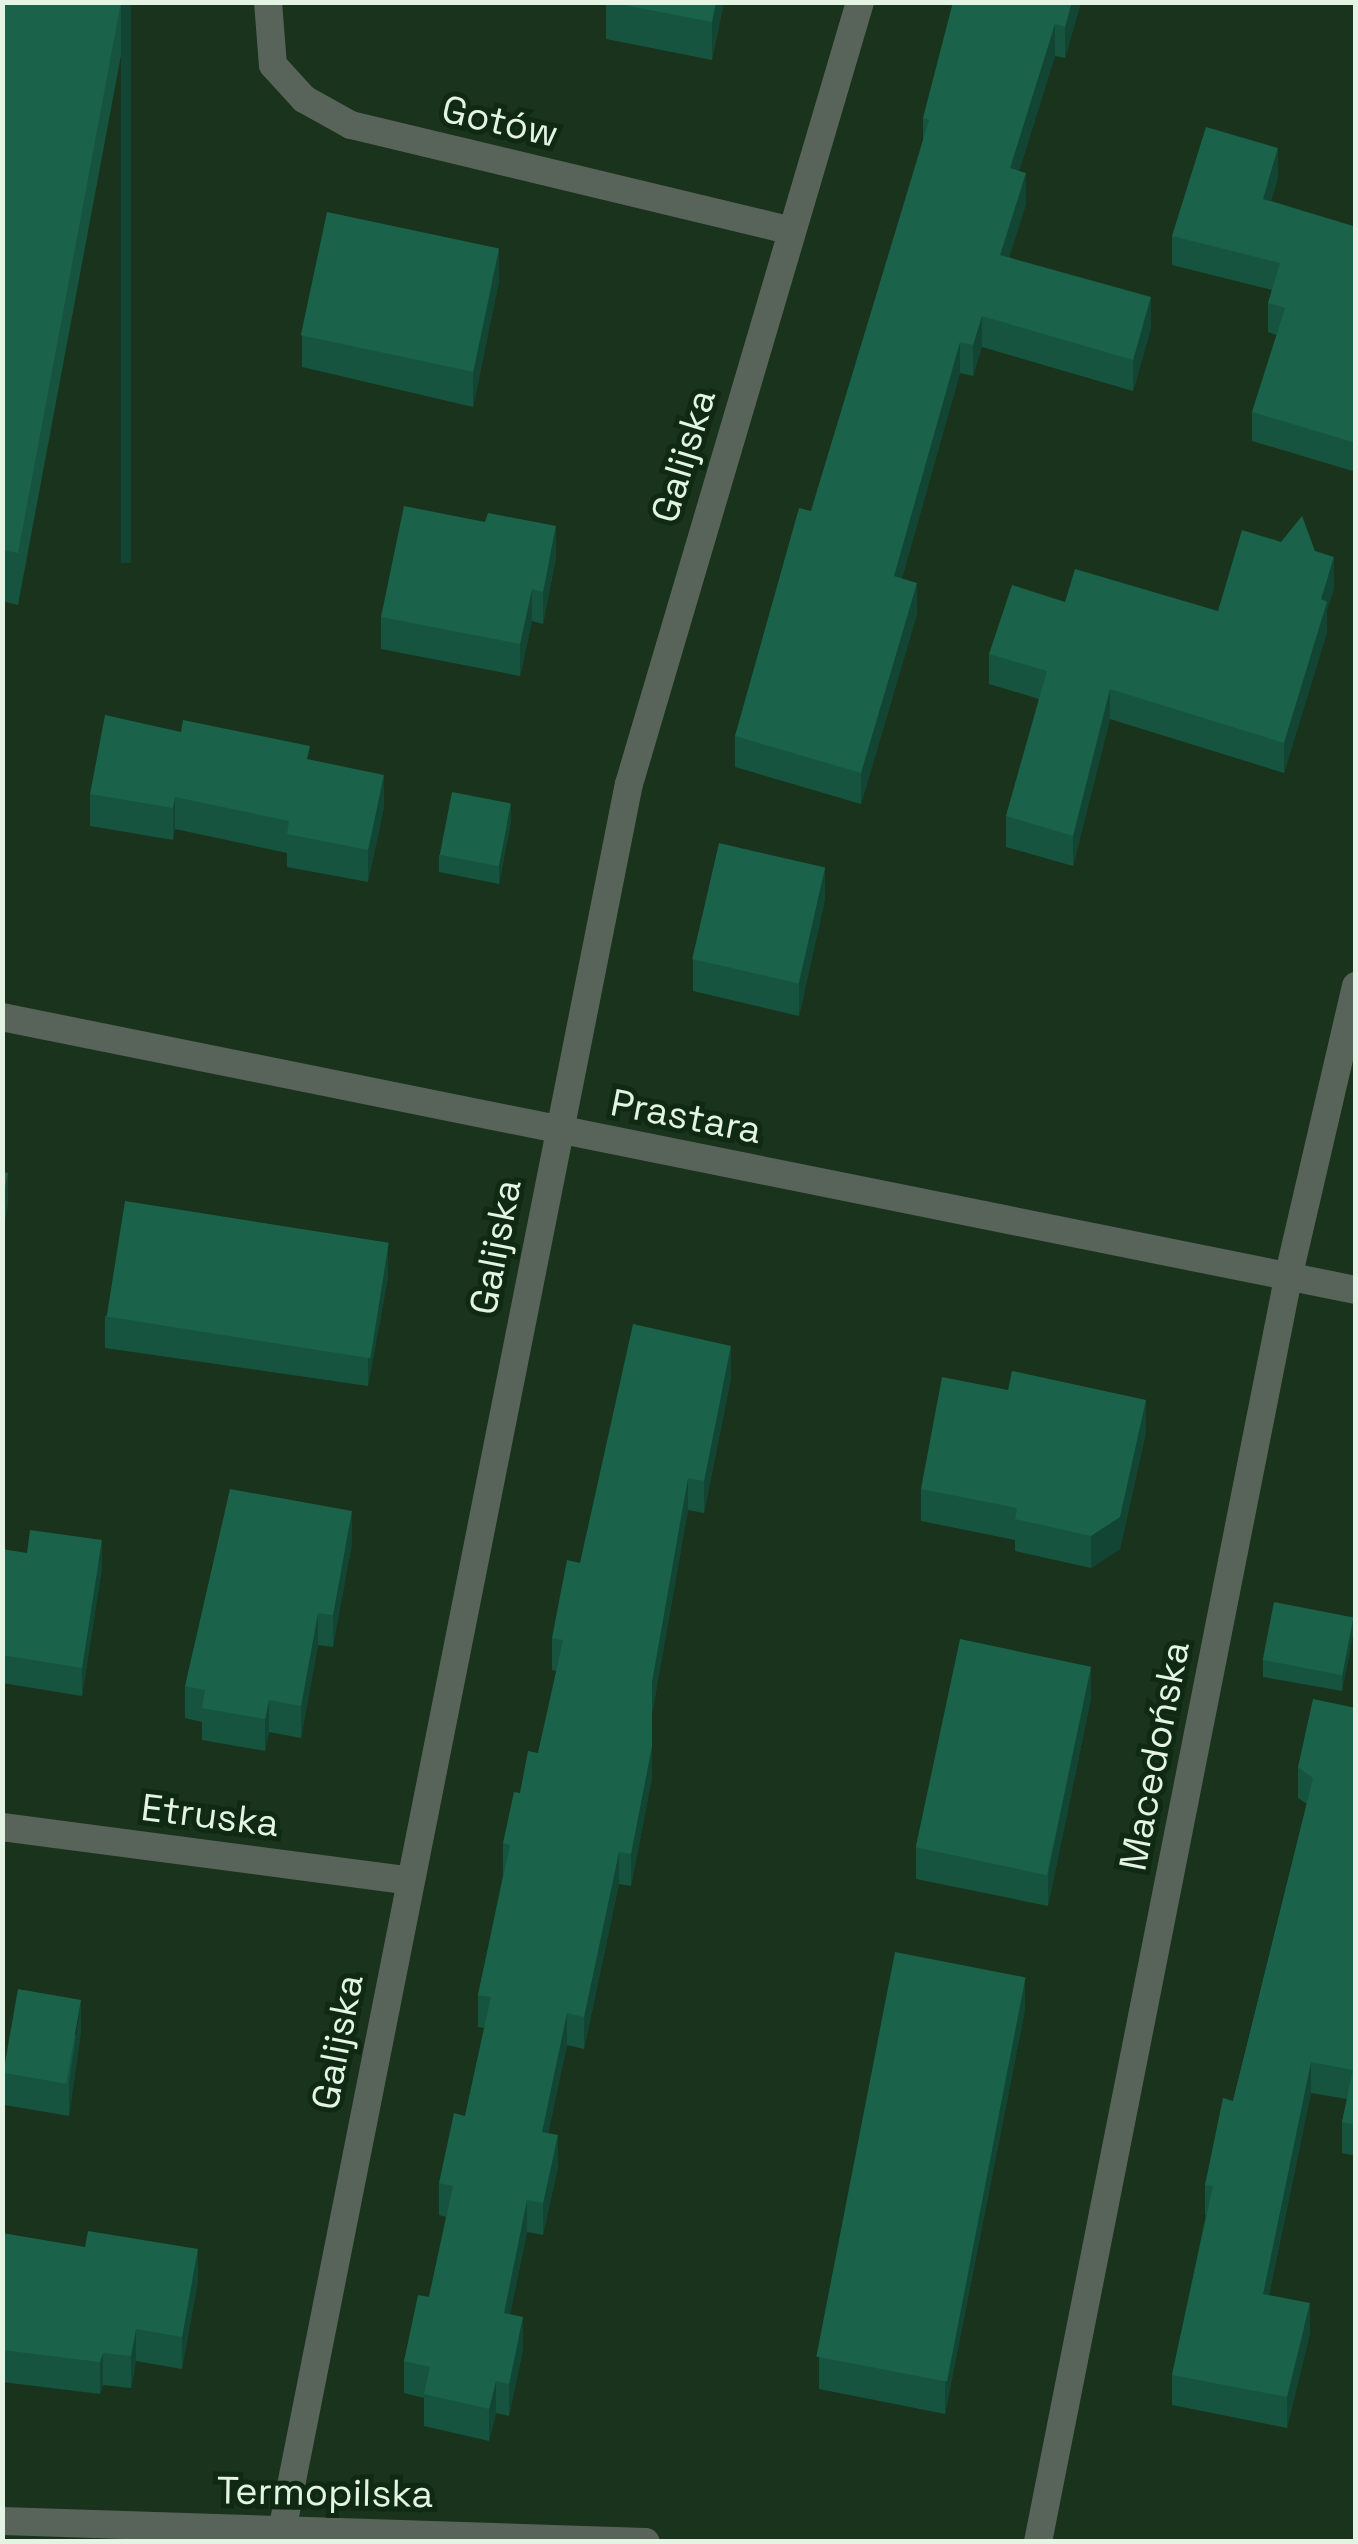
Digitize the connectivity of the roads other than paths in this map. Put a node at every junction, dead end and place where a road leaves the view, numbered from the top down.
1 (268, 2) edge
2 (860, 2) edge
3 (790, 230) junction
4 (1356, 986) edge
5 (2, 1017) edge
6 (558, 1129) junction
7 (1288, 1278) junction
8 (1356, 1290) edge
9 (2, 1827) edge
10 (408, 1880) junction
11 (2, 2521) edge
12 (284, 2526) junction
13 (646, 2542) edge
14 (1038, 2542) edge

1 - 3 street, Gotów
2 - 3 street, Galijska
3 - 6 street, Galijska
4 - 7 street, Macedońska
5 - 6 street, Prastara
6 - 7 street, Prastara
6 - 10 street, Galijska
7 - 8 street, Prastara
7 - 14 street, Macedońska
9 - 10 street, Etruska
10 - 12 street, Galijska
11 - 12 street, Termopilska
12 - 13 street, Termopilska

